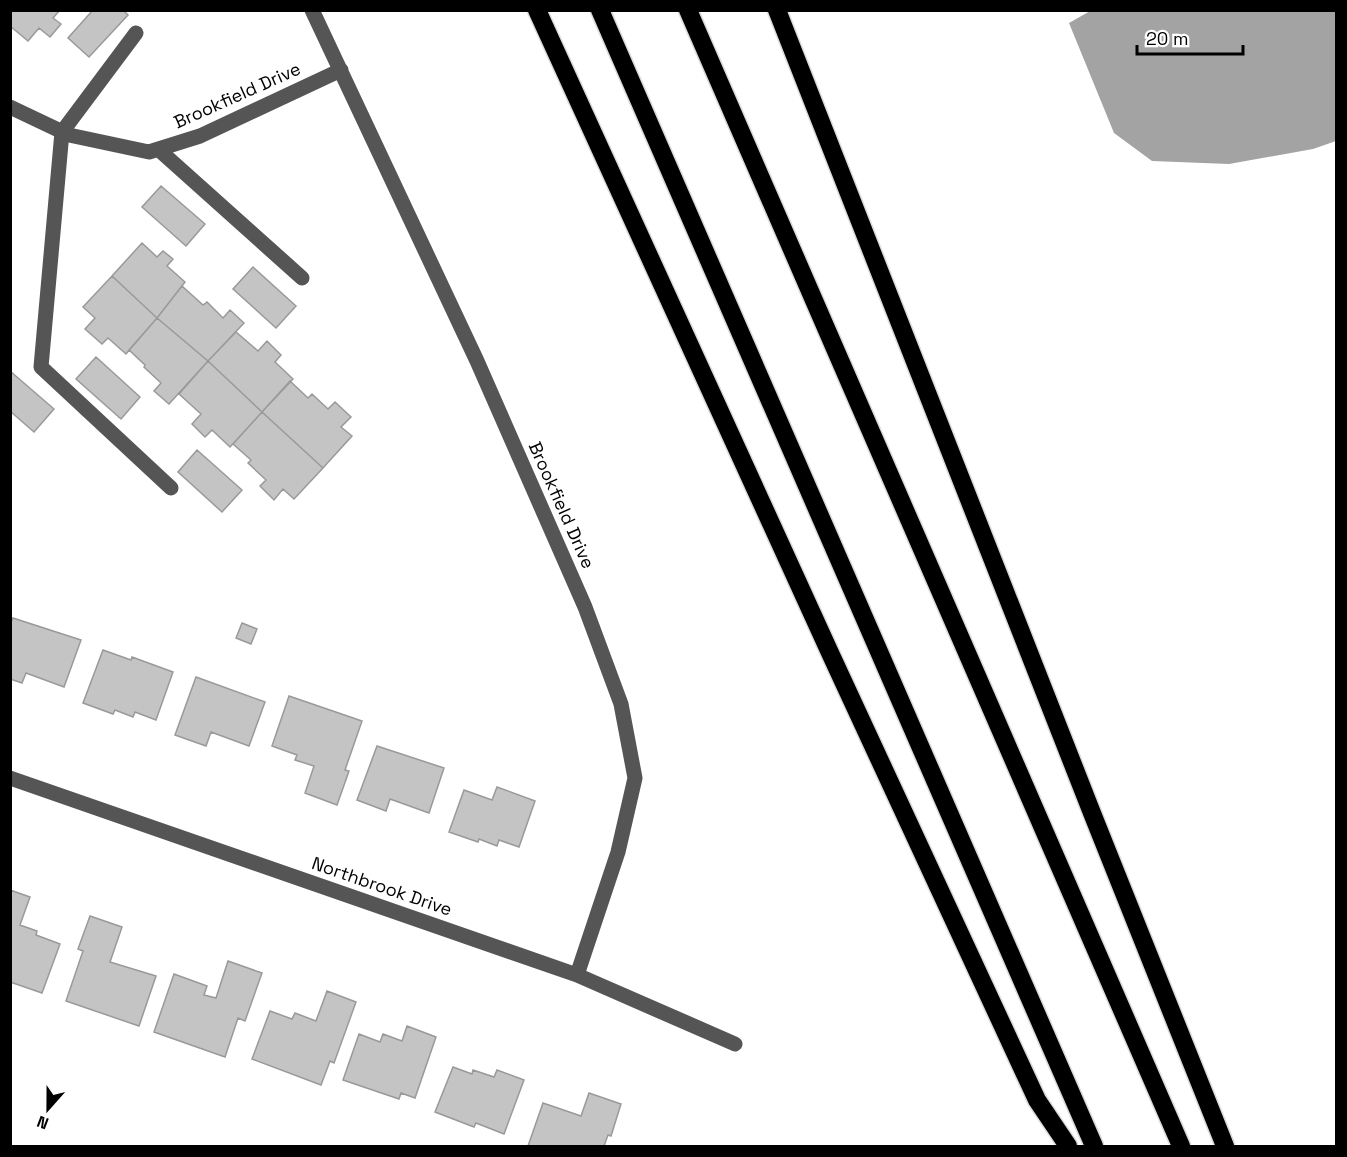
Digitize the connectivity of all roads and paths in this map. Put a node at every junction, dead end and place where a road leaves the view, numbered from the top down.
1 (312, 10) edge
2 (537, 10) edge
3 (600, 10) edge
4 (688, 10) edge
5 (777, 10) edge
6 (136, 33) dead end
7 (341, 70) junction
8 (10, 108) edge
9 (62, 132) junction
10 (158, 149) junction
11 (302, 278) dead end
12 (171, 488) dead end
13 (10, 778) edge
14 (577, 975) junction
15 (735, 1044) dead end
16 (1068, 1146) edge
17 (1094, 1146) edge
18 (1181, 1146) edge
19 (1226, 1146) edge

1 - 7 street, Brookfield Drive
2 - 16 highway
3 - 17 highway
4 - 18 highway
5 - 19 highway
6 - 9 street
7 - 10 street, Brookfield Drive
7 - 14 street, Brookfield Drive
8 - 9 street, Brookfield Drive
9 - 10 street, Brookfield Drive
9 - 12 street
10 - 11 street
13 - 14 street, Northbrook Drive
14 - 15 street, Northbrook Drive

